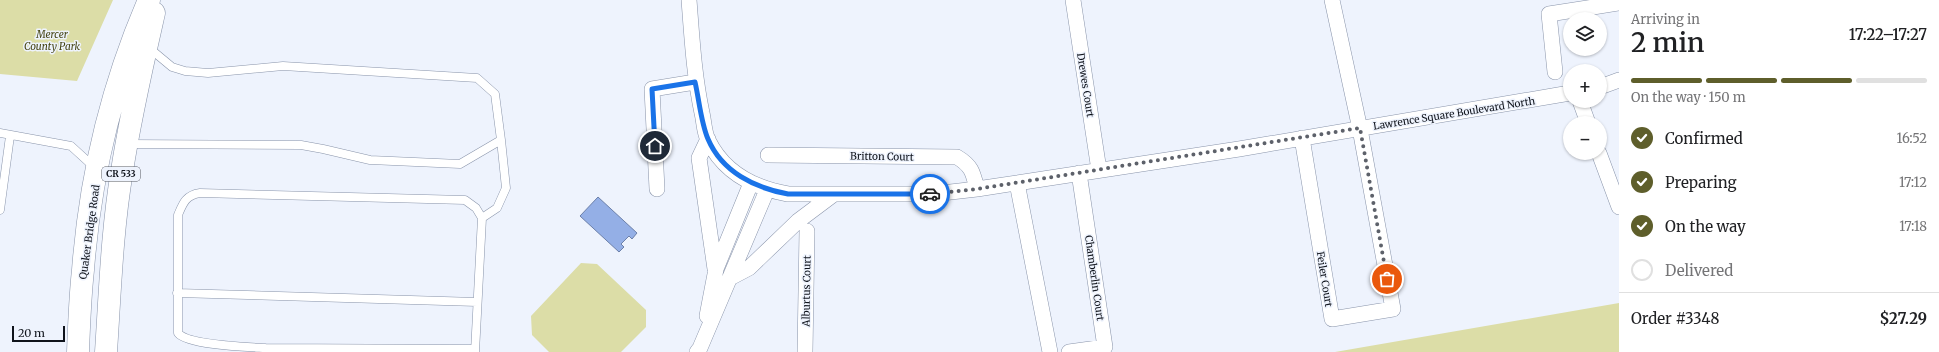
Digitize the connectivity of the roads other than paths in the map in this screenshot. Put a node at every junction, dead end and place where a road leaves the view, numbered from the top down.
1 (149, 0) edge
2 (158, 0) edge
3 (689, 0) edge
4 (1073, 0) edge
5 (1332, 0) edge
6 (1619, 3) edge
7 (147, 46) junction
8 (1556, 72) dead end
9 (1619, 80) edge
10 (695, 82) junction
11 (1607, 84) edge
12 (1563, 94) edge
13 (1360, 128) junction
14 (0, 133) edge
15 (10, 136) junction
16 (1302, 138) junction
17 (708, 139) junction
18 (501, 140) junction
19 (126, 144) junction
20 (768, 155) dead end
21 (1602, 160) edge
22 (97, 170) junction
23 (1099, 170) junction
24 (1080, 173) junction
25 (750, 183) junction
26 (1017, 183) junction
27 (657, 189) dead end
28 (977, 189) junction
29 (767, 190) junction
30 (834, 194) junction
31 (1619, 207) edge
32 (0, 210) edge
33 (482, 218) junction
34 (807, 231) dead end
35 (716, 272) junction
36 (730, 278) junction
37 (177, 293) junction
38 (477, 302) junction
39 (268, 350) edge
40 (475, 350) edge
41 (703, 351) edge
42 (78, 352) edge
43 (106, 352) edge
44 (805, 352) edge
45 (1050, 352) edge
46 (1069, 352) edge

1 - 22 main road, Quaker Bridge Road / CR 533
2 - 7 main road, CR 533
3 - 10 street, Lawrence Square Boulevard North
4 - 23 street, Drewes Court
5 - 13 street
6 - 8 street
7 - 18 lane
7 - 19 main road, CR 533
9 - 11 street
10 - 17 street, Lawrence Square Boulevard North
10 - 27 street
12 - 13 street, Lawrence Square Boulevard North
13 - 16 street, Lawrence Square Boulevard North
13 - 16 street, Feiler Court
14 - 15 lane
15 - 22 lane
15 - 32 lane
16 - 23 street, Lawrence Square Boulevard North
17 - 25 street, Lawrence Square Boulevard North
17 - 35 street
18 - 19 lane
18 - 33 lane
19 - 43 main road, CR 533
20 - 28 street, Britton Court
21 - 31 street
22 - 42 main road, Quaker Bridge Road / CR 533
23 - 24 street, Lawrence Square Boulevard North
24 - 26 street, Lawrence Square Boulevard North
24 - 46 street, Chamberlin Court
25 - 29 street, Lawrence Square Boulevard North
25 - 35 street
26 - 28 street, Lawrence Square Boulevard North
26 - 45 street
28 - 30 street, Lawrence Square Boulevard North
29 - 30 street, Lawrence Square Boulevard North
29 - 36 street
30 - 36 street
33 - 37 lane
33 - 38 lane
34 - 44 street, Alburtus Court
35 - 41 street
36 - 41 street
37 - 38 lane
37 - 39 lane
38 - 40 lane
39 - 40 lane

